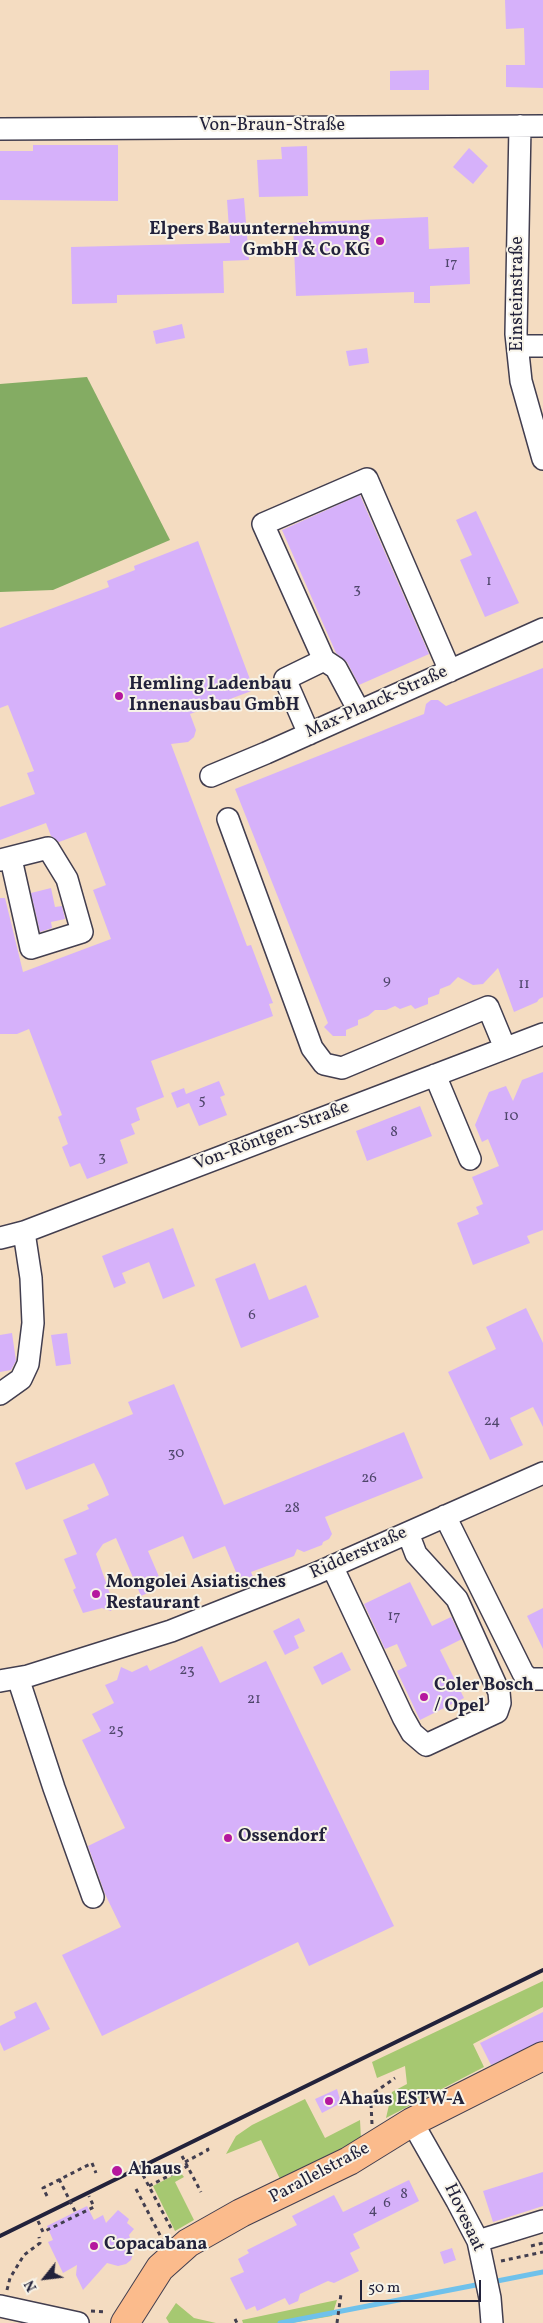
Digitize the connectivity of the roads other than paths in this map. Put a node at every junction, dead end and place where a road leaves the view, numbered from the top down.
1 (520, 126) junction
2 (543, 126) edge
3 (0, 129) edge
4 (518, 346) junction
5 (543, 346) edge
6 (543, 459) edge
7 (543, 629) edge
8 (324, 660) junction
9 (450, 670) junction
10 (359, 711) junction
11 (309, 734) junction
12 (211, 776) dead end
13 (228, 819) dead end
14 (5, 859) edge
15 (543, 1034) edge
16 (505, 1048) junction
17 (435, 1075) junction
18 (470, 1160) dead end
19 (24, 1232) junction
20 (0, 1238) edge
21 (0, 1394) edge
22 (543, 1473) edge
23 (445, 1516) junction
24 (408, 1533) junction
25 (332, 1566) junction
26 (9, 1679) edge
27 (543, 1679) edge
28 (93, 1897) dead end
29 (543, 2056) edge
30 (412, 2122) junction
31 (543, 2220) edge
32 (478, 2241) junction
33 (3, 2299) edge
34 (78, 2323) edge
35 (125, 2323) edge
36 (492, 2323) edge

1 - 2 street, Von-Braun-Straße
1 - 3 street, Von-Braun-Straße
1 - 4 street, Einsteinstraße
4 - 5 street
4 - 6 street, Einsteinstraße
7 - 9 street, Max-Planck-Straße
8 - 9 street
8 - 10 street
8 - 11 street
9 - 10 street, Max-Planck-Straße
10 - 11 street, Max-Planck-Straße
11 - 12 street, Max-Planck-Straße
13 - 16 street
14 - 14 street
15 - 16 street, Von-Röntgen-Straße
16 - 17 street, Von-Röntgen-Straße
17 - 18 street
17 - 19 street, Von-Röntgen-Straße
19 - 20 street, Von-Röntgen-Straße
19 - 21 street
22 - 23 street, Ridderstraße
23 - 24 street, Ridderstraße
23 - 27 street
24 - 25 street, Ridderstraße
24 - 25 street
25 - 26 street, Ridderstraße
26 - 28 street
29 - 30 main road, Parallelstraße
30 - 32 street, Hovesaat
30 - 35 main road, Parallelstraße
31 - 32 street
32 - 36 street, Hovesaat
33 - 34 street

